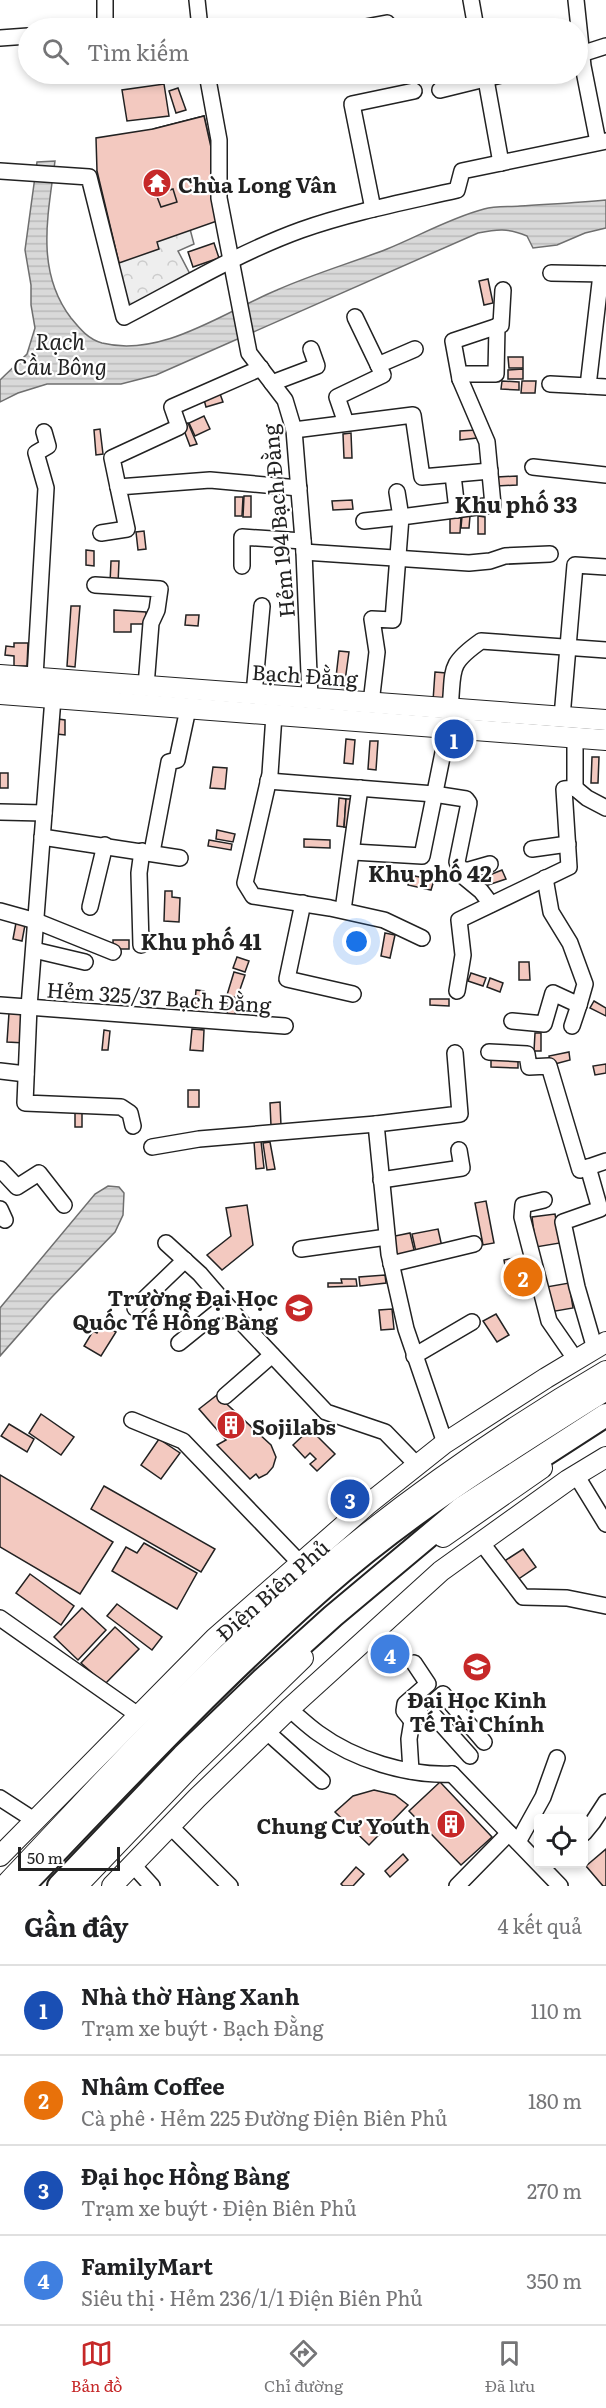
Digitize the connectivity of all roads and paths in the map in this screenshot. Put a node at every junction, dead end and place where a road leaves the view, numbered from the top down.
1 (105, 0) edge
2 (197, 0) edge
3 (471, 0) edge
4 (576, 0) edge
5 (105, 18) edge
6 (199, 18) edge
7 (474, 18) edge
8 (577, 18) edge
9 (18, 37) edge
10 (0, 38) edge
11 (606, 46) edge
12 (588, 51) edge
13 (209, 84) edge
14 (459, 84) edge
15 (486, 84) edge
16 (587, 84) edge
17 (440, 90) dead end
18 (414, 91) dead end
19 (602, 142) edge
20 (501, 163) junction
21 (0, 171) edge
22 (373, 209) junction
23 (230, 261) junction
24 (551, 273) dead end
25 (603, 274) edge
26 (503, 290) dead end
27 (355, 317) dead end
28 (497, 326) junction
29 (311, 349) dead end
30 (415, 349) dead end
31 (599, 350) edge
32 (378, 365) junction
33 (261, 368) junction
34 (460, 379) junction
35 (272, 383) junction
36 (550, 384) dead end
37 (588, 386) junction
38 (606, 387) edge
39 (346, 423) junction
40 (294, 430) junction
41 (44, 432) dead end
42 (534, 467) dead end
43 (490, 471) junction
44 (453, 475) junction
45 (606, 475) edge
46 (118, 487) junction
47 (299, 488) junction
48 (397, 492) dead end
49 (457, 510) junction
50 (401, 517) junction
51 (364, 522) dead end
52 (101, 533) dead end
53 (304, 547) junction
54 (550, 554) dead end
55 (398, 559) junction
56 (242, 566) dead end
57 (606, 567) edge
58 (95, 585) dead end
59 (262, 606) dead end
60 (568, 647) junction
61 (606, 650) edge
62 (0, 675) edge
63 (146, 686) junction
64 (34, 687) junction
65 (0, 694) edge
66 (254, 694) junction
67 (53, 698) junction
68 (371, 703) junction
69 (310, 708) junction
70 (450, 708) junction
71 (188, 709) junction
72 (274, 715) junction
73 (562, 717) junction
74 (606, 720) edge
75 (447, 728) junction
76 (575, 737) junction
77 (606, 740) edge
78 (268, 781) junction
79 (360, 788) junction
80 (574, 788) junction
81 (434, 794) junction
82 (606, 808) edge
83 (0, 812) edge
84 (44, 813) junction
85 (42, 837) junction
86 (568, 844) junction
87 (105, 845) junction
88 (532, 849) dead end
89 (147, 851) junction
90 (353, 852) junction
91 (180, 858) dead end
92 (490, 864) dead end
93 (459, 870) junction
94 (545, 878) junction
95 (303, 903) junction
96 (491, 904) junction
97 (90, 907) dead end
98 (343, 910) junction
99 (0, 911) edge
100 (36, 921) junction
101 (423, 938) dead end
102 (141, 945) dead end
103 (34, 950) junction
104 (113, 952) dead end
105 (85, 962) dead end
106 (457, 991) dead end
107 (353, 994) dead end
108 (0, 1005) edge
109 (579, 1005) junction
110 (29, 1007) junction
111 (512, 1021) dead end
112 (285, 1026) dead end
113 (572, 1026) dead end
114 (489, 1052) dead end
115 (455, 1053) dead end
116 (0, 1071) edge
117 (26, 1074) junction
118 (376, 1124) junction
119 (133, 1126) dead end
120 (152, 1147) dead end
121 (459, 1150) dead end
122 (606, 1161) edge
123 (588, 1167) junction
124 (0, 1169) edge
125 (381, 1180) junction
126 (544, 1200) dead end
127 (64, 1204) dead end
128 (387, 1237) junction
129 (166, 1243) dead end
130 (474, 1245) dead end
131 (302, 1249) dead end
132 (185, 1260) junction
133 (391, 1264) junction
134 (226, 1305) junction
135 (135, 1308) dead end
136 (472, 1322) dead end
137 (179, 1343) dead end
138 (601, 1346) edge
139 (272, 1355) junction
140 (414, 1356) junction
141 (576, 1360) junction
142 (606, 1371) edge
143 (606, 1389) edge
144 (225, 1396) dead end
145 (606, 1415) edge
146 (132, 1420) dead end
147 (606, 1428) edge
148 (445, 1443) junction
149 (606, 1457) edge
150 (417, 1465) junction
151 (576, 1475) junction
152 (606, 1524) edge
153 (482, 1542) junction
154 (300, 1563) junction
155 (606, 1606) edge
156 (0, 1618) edge
157 (414, 1663) dead end
158 (427, 1707) junction
159 (289, 1709) junction
160 (138, 1715) junction
161 (412, 1721) junction
162 (266, 1731) junction
163 (470, 1756) junction
164 (557, 1758) dead end
165 (411, 1771) junction
166 (452, 1774) junction
167 (322, 1781) dead end
168 (0, 1798) edge
169 (606, 1802) edge
170 (34, 1820) junction
171 (170, 1826) junction
172 (588, 1828) edge
173 (514, 1838) junction
174 (0, 1855) edge
175 (534, 1855) edge
176 (133, 1865) junction
177 (550, 1868) edge
178 (4, 1886) edge
179 (23, 1886) edge
180 (59, 1886) edge
181 (77, 1886) edge
182 (112, 1886) edge
183 (152, 1886) edge
184 (230, 1886) edge
185 (457, 1886) edge
186 (560, 1886) edge

1 - 5 street
2 - 6 street
3 - 7 street
4 - 8 street
9 - 10 street
11 - 12 street
13 - 23 street
14 - 17 street
15 - 20 street
16 - 19 street
18 - 22 street
19 - 20 street
20 - 22 street
21 - 23 street
22 - 23 street
23 - 33 street, Hẻm 194 Bạch Đằng
24 - 25 street
25 - 31 street
26 - 28 street
27 - 32 street
28 - 34 street
28 - 34 street
29 - 35 street
30 - 32 street
31 - 37 street
32 - 39 street
33 - 35 street, Hẻm 194 Bạch Đằng
33 - 46 street
34 - 43 street
35 - 40 street, Hẻm 194 Bạch Đằng
36 - 37 street
37 - 38 street
39 - 40 street
39 - 44 street
40 - 47 street, Hẻm 194 Bạch Đằng
41 - 64 street
42 - 45 street
43 - 44 street
43 - 49 street
44 - 49 street
46 - 47 street
46 - 52 street
47 - 53 street, Hẻm 194 Bạch Đằng
48 - 50 street
49 - 50 street
50 - 51 street
50 - 55 street
53 - 55 street
53 - 56 street
53 - 69 street, Hẻm 194 Bạch Đằng
54 - 55 street
55 - 68 street
57 - 60 street
58 - 63 street
59 - 66 street
60 - 61 street
60 - 70 street
60 - 73 street
62 - 64 main road, Bạch Đằng
63 - 64 main road, Bạch Đằng
63 - 66 main road, Bạch Đằng
64 - 65 main road, Bạch Đằng
64 - 67 main road, Bạch Đằng
66 - 69 main road, Bạch Đằng
67 - 71 main road, Bạch Đằng
67 - 84 street
68 - 69 main road, Bạch Đằng
68 - 70 main road, Bạch Đằng
69 - 72 main road, Bạch Đằng
69 - 75 main road, Bạch Đằng
70 - 73 main road, Bạch Đằng
71 - 72 main road, Bạch Đằng
71 - 89 street
72 - 78 street
73 - 74 main road, Bạch Đằng
75 - 76 main road, Bạch Đằng
75 - 81 street
76 - 77 main road, Bạch Đằng
76 - 80 street
78 - 79 street
78 - 95 street
79 - 81 street
79 - 90 street
80 - 82 street
80 - 86 street
81 - 90 street
81 - 93 street
83 - 84 street
84 - 85 street
85 - 87 street
85 - 100 street
86 - 88 street
86 - 94 street
87 - 89 street
87 - 97 street
89 - 91 street
89 - 102 street
90 - 98 street
92 - 93 street
93 - 96 street
94 - 96 street
94 - 109 street
95 - 98 street
95 - 107 street
96 - 106 street
98 - 101 street
99 - 100 street
100 - 103 street
100 - 104 street
103 - 105 street
103 - 110 street
108 - 110 street, Hẻm 325/37 Bạch Đằng
109 - 111 street
109 - 113 street
110 - 112 street, Hẻm 325/37 Bạch Đằng
110 - 117 street
114 - 123 street
115 - 118 street
116 - 117 street
117 - 119 street
118 - 120 street
118 - 125 street
121 - 125 street
122 - 123 street
123 - 138 street
124 - 127 street
125 - 128 street
126 - 141 street
128 - 131 street
128 - 133 street
129 - 132 street
130 - 133 street
132 - 134 street
132 - 135 street
133 - 140 street
134 - 137 street
134 - 139 street
136 - 140 street
138 - 141 main road, Điện Biên Phủ
139 - 144 street
139 - 150 street
140 - 148 street
141 - 148 main road, Điện Biên Phủ
142 - 178 main road, Điện Biên Phủ
143 - 179 highway, Điện Biên Phủ
145 - 180 highway
146 - 154 street
147 - 181 main road
148 - 150 main road, Điện Biên Phủ
149 - 151 main road
150 - 154 main road, Điện Biên Phủ
151 - 152 street
151 - 153 main road
153 - 155 street
153 - 159 main road
154 - 160 main road, Điện Biên Phủ
156 - 160 street
157 - 161 street
158 - 161 street
158 - 163 street
158 - 163 street
159 - 162 main road
159 - 165 street
160 - 170 main road, Điện Biên Phủ
161 - 165 street
162 - 167 street
162 - 171 main road
163 - 166 street
164 - 173 street
165 - 166 street
166 - 173 street
168 - 170 street
169 - 172 street
170 - 174 main road, Điện Biên Phủ
171 - 176 main road
171 - 184 street
173 - 175 street
173 - 185 street
176 - 182 main road
176 - 183 street
177 - 186 street

